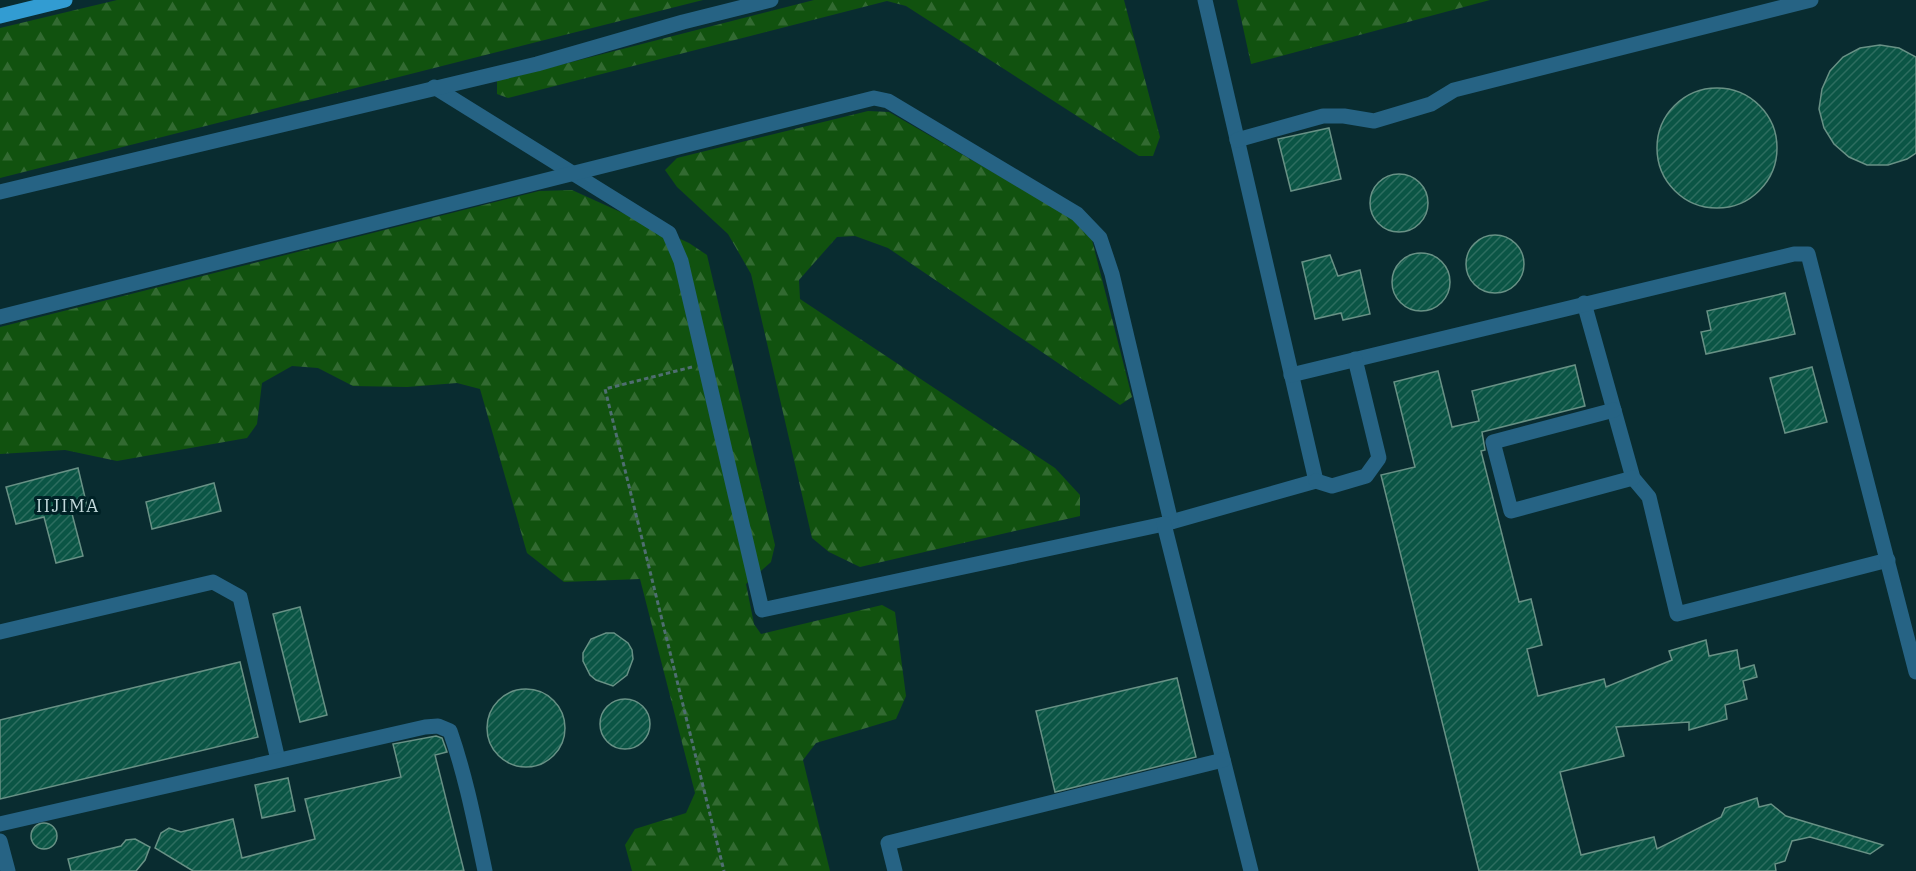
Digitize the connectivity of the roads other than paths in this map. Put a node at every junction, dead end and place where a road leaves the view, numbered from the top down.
1 (64, 0) edge
2 (771, 0) edge
3 (1204, 0) edge
4 (1811, 0) edge
5 (0, 16) edge
6 (434, 87) junction
7 (1237, 140) junction
8 (573, 173) junction
9 (0, 192) edge
10 (1584, 303) junction
11 (0, 317) edge
12 (1355, 359) junction
13 (1291, 375) junction
14 (1614, 410) junction
15 (1634, 478) junction
16 (1316, 482) junction
17 (1168, 523) junction
18 (1888, 560) junction
19 (1911, 624) edge
20 (0, 633) edge
21 (1916, 672) edge
22 (278, 760) junction
23 (1223, 760) junction
24 (0, 824) edge
25 (0, 841) edge
26 (8, 871) edge
27 (485, 871) edge
28 (895, 871) edge
29 (1251, 871) edge

1 - 5 main road
2 - 6 lane
3 - 7 lane
4 - 7 lane
6 - 8 lane
6 - 9 lane
7 - 13 lane
8 - 11 lane
8 - 17 lane
8 - 17 lane
10 - 12 lane
10 - 14 lane
10 - 18 lane
12 - 13 lane
12 - 16 lane
13 - 16 lane
14 - 15 lane
14 - 15 lane
15 - 18 lane
16 - 17 lane
17 - 23 lane
18 - 19 lane
19 - 21 lane
20 - 22 lane
22 - 24 lane
22 - 27 lane
23 - 28 lane
23 - 29 lane
25 - 26 lane

